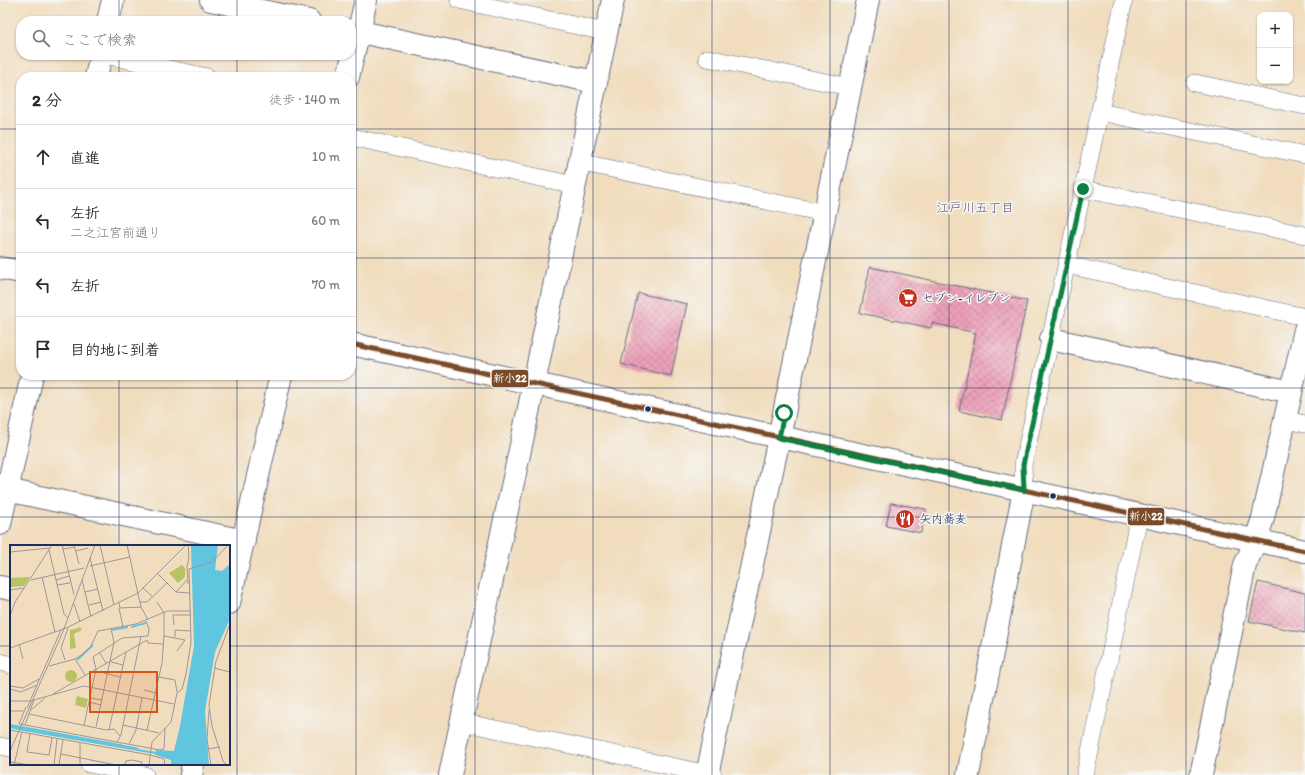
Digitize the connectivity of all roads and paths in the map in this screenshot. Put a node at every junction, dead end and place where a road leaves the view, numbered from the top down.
1 (113, 0) edge
2 (211, 0) edge
3 (366, 0) edge
4 (458, 0) edge
5 (613, 0) edge
6 (868, 0) edge
7 (1124, 0) edge
8 (109, 16) edge
9 (286, 16) edge
10 (356, 28) edge
11 (356, 31) edge
12 (605, 32) junction
13 (707, 58) dead end
14 (100, 60) edge
15 (128, 60) edge
16 (351, 60) edge
17 (97, 72) edge
18 (184, 72) edge
19 (349, 72) edge
20 (595, 82) junction
21 (1194, 83) dead end
22 (850, 87) junction
23 (1305, 106) edge
24 (1100, 112) junction
25 (356, 138) edge
26 (1305, 155) edge
27 (578, 162) junction
28 (574, 185) junction
29 (1083, 189) junction
30 (825, 213) junction
31 (1305, 235) edge
32 (1067, 265) junction
33 (0, 268) edge
34 (16, 271) edge
35 (1305, 330) edge
36 (1051, 339) junction
37 (356, 345) edge
38 (31, 380) edge
39 (280, 380) edge
40 (534, 384) junction
41 (1291, 392) junction
42 (1296, 422) edge
43 (779, 438) junction
44 (7, 490) junction
45 (1024, 490) junction
46 (1139, 516) junction
47 (0, 524) edge
48 (1256, 540) junction
49 (244, 541) junction
50 (1305, 551) edge
51 (0, 587) edge
52 (10, 589) edge
53 (230, 599) edge
54 (0, 662) edge
55 (10, 665) edge
56 (462, 722) junction
57 (0, 746) edge
58 (10, 748) edge
59 (94, 765) edge
60 (193, 765) edge
61 (145, 775) edge
62 (191, 775) edge
63 (450, 775) edge
64 (709, 775) edge
65 (968, 775) edge
66 (1085, 775) edge
67 (1201, 775) edge

1 - 8 street
2 - 9 street
3 - 10 street
4 - 12 lane
5 - 12 street
6 - 22 street
7 - 24 lane
11 - 20 street
12 - 20 street
13 - 22 lane
14 - 17 street
15 - 18 lane
16 - 19 street
20 - 27 street
21 - 23 lane
22 - 30 street
24 - 26 lane
24 - 29 lane
25 - 28 lane
27 - 28 street
27 - 30 lane
28 - 40 street
29 - 31 lane
29 - 32 lane
30 - 43 street
32 - 35 lane
32 - 36 lane
33 - 34 street
35 - 41 street
36 - 41 street
36 - 45 lane
37 - 40 street
38 - 44 street
39 - 49 street
40 - 43 street
40 - 56 street
41 - 42 street
42 - 48 street
43 - 45 street
43 - 64 street
44 - 47 street
44 - 49 street
45 - 46 street
45 - 65 street
46 - 48 street
46 - 66 lane
48 - 50 street
48 - 67 street
49 - 53 street
51 - 52 street
54 - 55 lane
56 - 63 street
56 - 64 lane
57 - 58 lane
59 - 61 lane
60 - 62 street

